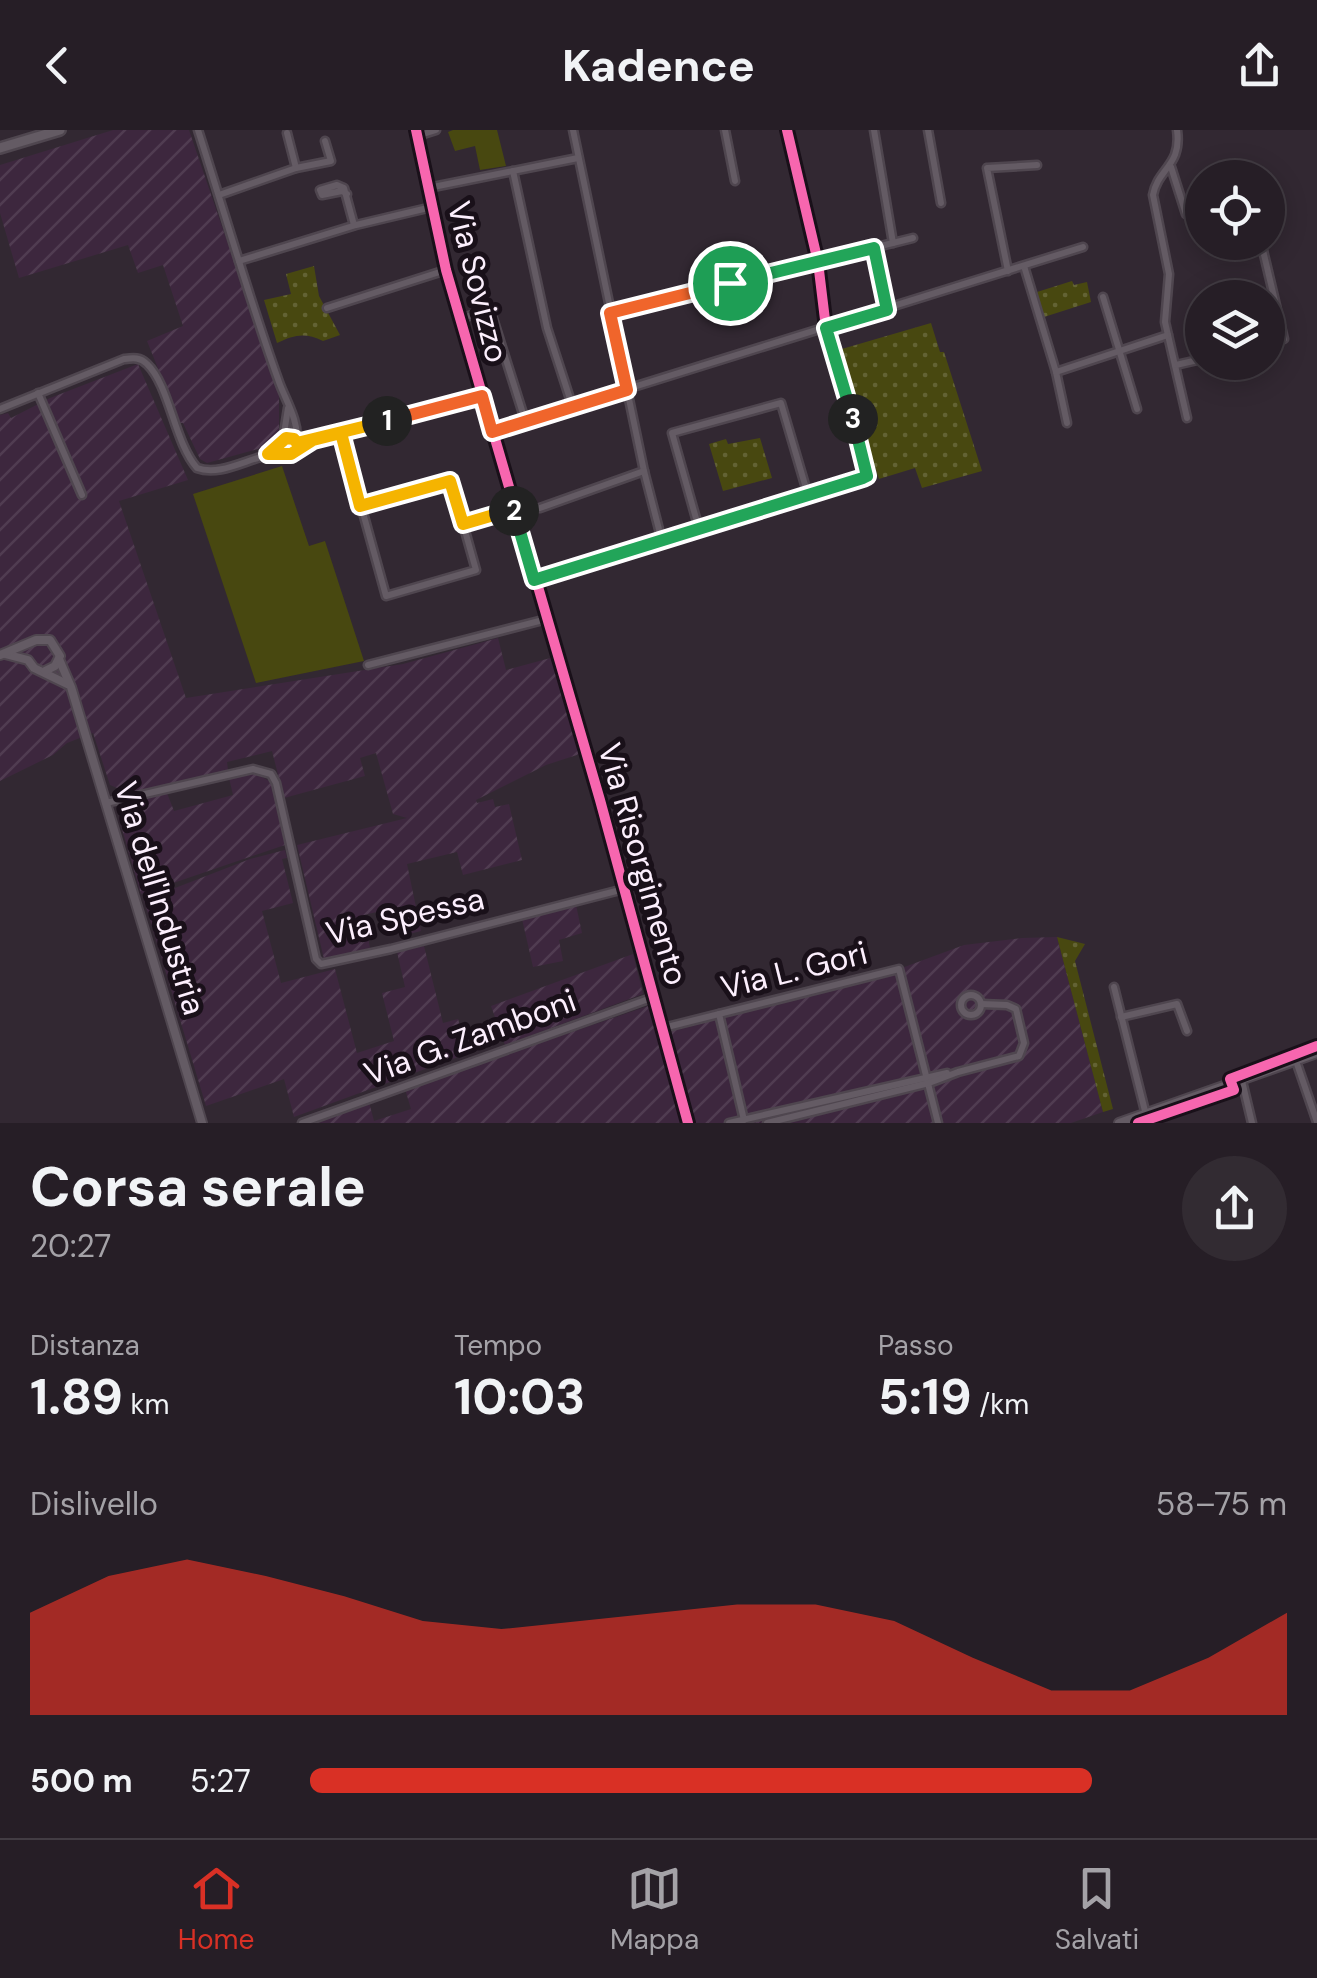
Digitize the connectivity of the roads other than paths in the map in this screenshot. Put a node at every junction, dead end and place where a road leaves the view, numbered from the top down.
1 (60, 130) edge
2 (198, 130) edge
3 (436, 130) edge
4 (572, 130) edge
5 (725, 130) edge
6 (787, 130) edge
7 (874, 130) edge
8 (928, 130) edge
9 (1177, 130) edge
10 (287, 133) dead end
11 (416, 133) edge
12 (326, 141) dead end
13 (0, 148) edge
14 (578, 158) junction
15 (1037, 165) dead end
16 (1170, 166) junction
17 (296, 168) junction
18 (513, 171) junction
19 (736, 180) dead end
20 (428, 188) junction
21 (218, 194) junction
22 (347, 194) dead end
23 (942, 203) dead end
24 (432, 207) junction
25 (1185, 211) edge
26 (354, 226) junction
27 (913, 238) dead end
28 (893, 243) junction
29 (1083, 247) dead end
30 (874, 248) junction
31 (239, 261) junction
32 (818, 262) junction
33 (1024, 266) junction
34 (446, 270) junction
35 (1008, 271) junction
36 (1103, 296) dead end
37 (327, 308) dead end
38 (887, 310) junction
39 (610, 313) junction
40 (460, 319) junction
41 (826, 328) junction
42 (1168, 335) junction
43 (1121, 352) junction
44 (1185, 363) edge
45 (1176, 365) junction
46 (1056, 372) junction
47 (627, 390) junction
48 (38, 393) junction
49 (482, 396) junction
50 (572, 406) junction
51 (288, 407) junction
52 (0, 409) edge
53 (1137, 409) dead end
54 (1187, 418) dead end
55 (525, 420) junction
56 (1067, 423) dead end
57 (492, 432) junction
58 (341, 433) junction
59 (282, 442) junction
60 (297, 444) junction
61 (285, 453) junction
62 (268, 454) junction
63 (644, 472) junction
64 (82, 495) dead end
65 (808, 495) junction
66 (360, 506) junction
67 (540, 508) dead end
68 (514, 509) junction
69 (463, 524) junction
70 (700, 529) junction
71 (662, 541) junction
72 (534, 580) junction
73 (548, 619) junction
74 (31, 644) junction
75 (2, 654) edge
76 (59, 659) junction
77 (28, 660) junction
78 (368, 665) dead end
79 (45, 671) junction
80 (70, 686) junction
81 (106, 803) junction
82 (624, 889) junction
83 (1114, 987) dead end
84 (654, 997) junction
85 (981, 1004) dead end
86 (719, 1014) junction
87 (1121, 1017) junction
88 (663, 1028) junction
89 (1187, 1031) dead end
90 (1317, 1053) edge
91 (1296, 1061) junction
92 (928, 1079) junction
93 (1242, 1081) junction
94 (854, 1097) junction
95 (1146, 1115) junction
96 (745, 1121) edge
97 (1250, 1122) edge
98 (1317, 1122) edge
99 (202, 1123) edge
100 (302, 1123) edge
101 (688, 1123) edge
102 (729, 1123) edge
103 (767, 1123) edge
104 (938, 1123) edge
105 (1119, 1123) edge

1 - 13 main road
2 - 21 street
3 - 11 street
4 - 14 street
5 - 19 street
6 - 32 street
7 - 28 street
8 - 23 street
9 - 16 street
10 - 17 street
11 - 20 street, Via Sovizzo
12 - 17 street
14 - 18 street
14 - 39 street
15 - 35 street
16 - 25 street
16 - 42 street
17 - 21 street
18 - 20 street
18 - 50 street
20 - 24 street, Via Sovizzo
21 - 31 street
22 - 26 street
24 - 26 street
24 - 34 street, Via Sovizzo
26 - 31 street
27 - 28 street
28 - 30 street
29 - 33 street
30 - 32 street
30 - 38 street
31 - 51 street
32 - 39 street
32 - 41 street
33 - 35 street
33 - 46 street
34 - 37 street
34 - 40 street, Via Sovizzo
35 - 38 street
36 - 43 street
38 - 41 street
39 - 47 street
40 - 49 street, Via Sovizzo
40 - 55 street
41 - 47 street
41 - 65 street
42 - 43 street
42 - 45 street
43 - 46 street
43 - 53 street
44 - 45 street
45 - 54 street
46 - 56 street
47 - 50 street
47 - 63 street
48 - 52 street
48 - 62 street
48 - 64 street
49 - 57 street, Via Sovizzo
49 - 58 street
50 - 55 street
51 - 59 street
51 - 60 street
55 - 57 street
57 - 68 street, Via Sovizzo
58 - 60 street
58 - 66 street
59 - 60 street
59 - 61 street
59 - 62 street
60 - 61 street
61 - 62 street
63 - 67 street
63 - 71 street
65 - 70 street
65 - 70 street
66 - 69 street
66 - 69 street
68 - 69 street
68 - 72 street, Via Sovizzo
70 - 71 street
71 - 72 street
72 - 73 street, Via Sovizzo
73 - 78 street
73 - 82 street, Via Risorgimento
74 - 75 street
74 - 76 street
74 - 77 street
75 - 77 street
76 - 79 street
76 - 80 street, Via dell'Industria
77 - 79 street
79 - 80 street
80 - 81 street, Via dell'Industria
81 - 82 street, Via Spessa
81 - 99 street, Via dell'Industria
82 - 84 street, Via Risorgimento
83 - 87 street
84 - 88 street, Via Risorgimento
84 - 100 street, Via G. Zamboni
85 - 92 street
86 - 88 street, Via L. Gori
86 - 92 street, Via L. Gori
86 - 96 street
87 - 89 street
87 - 95 street
88 - 101 street, Via Risorgimento
90 - 91 street
91 - 93 street
91 - 98 street
92 - 94 street
92 - 104 street, Via L. Gori
93 - 95 street
93 - 97 street
94 - 96 street
94 - 103 street
95 - 105 street
96 - 102 street

